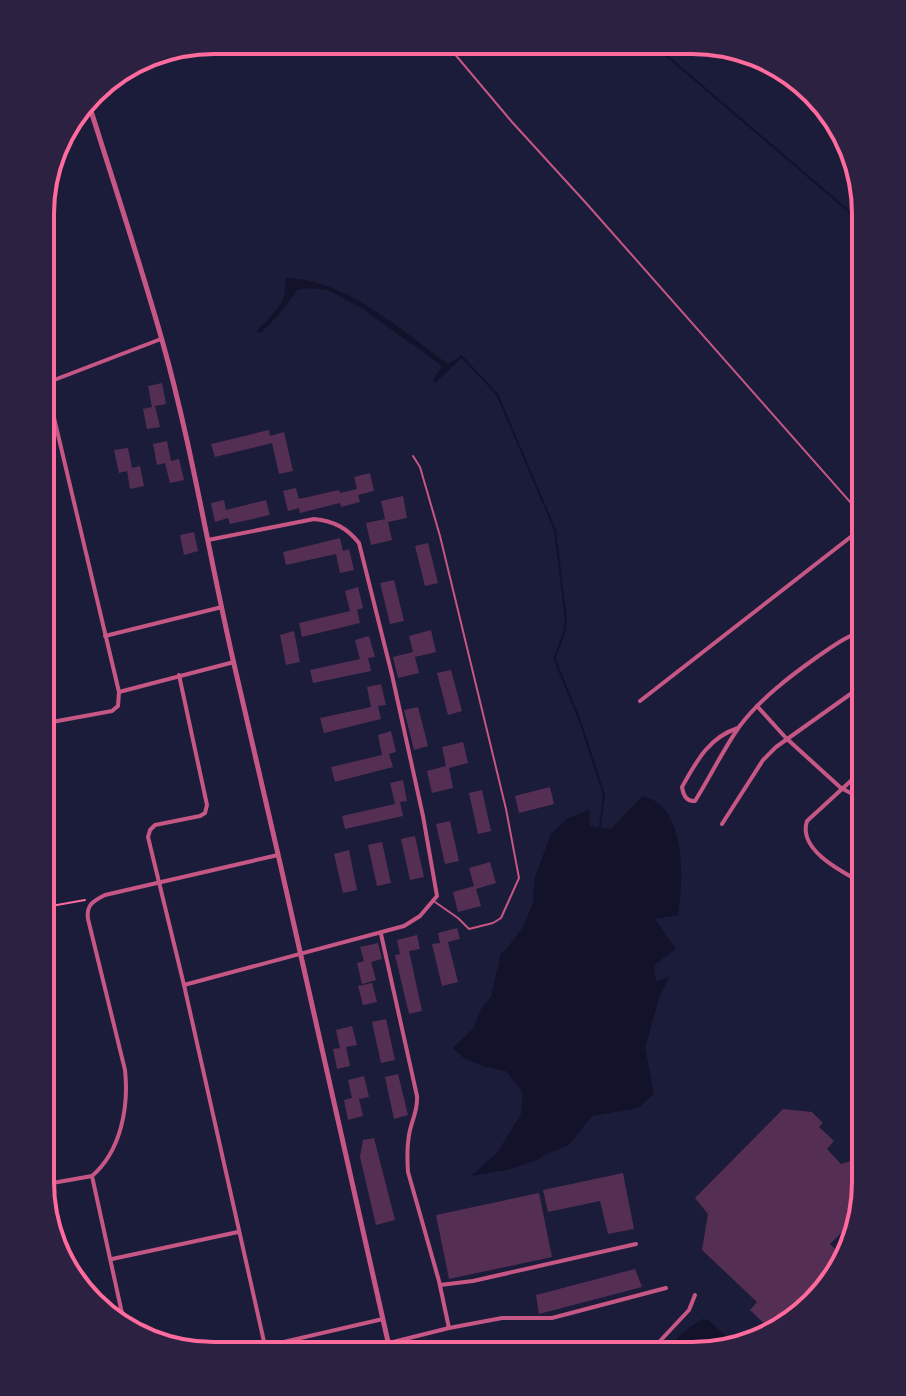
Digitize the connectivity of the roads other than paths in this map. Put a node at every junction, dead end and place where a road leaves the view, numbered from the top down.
1 (455, 54) edge
2 (91, 111) edge
3 (161, 339) junction
4 (54, 380) edge
5 (54, 425) edge
6 (413, 456) dead end
7 (852, 506) edge
8 (852, 533) edge
9 (208, 540) junction
10 (222, 607) junction
11 (105, 636) junction
12 (852, 637) edge
13 (234, 662) junction
14 (179, 675) junction
15 (119, 692) junction
16 (852, 693) edge
17 (640, 701) dead end
18 (757, 706) junction
19 (54, 721) edge
20 (738, 728) junction
21 (786, 738) junction
22 (852, 779) edge
23 (841, 788) junction
24 (852, 794) edge
25 (722, 824) dead end
26 (279, 854) junction
27 (852, 876) edge
28 (161, 883) junction
29 (434, 902) junction
30 (381, 934) junction
31 (300, 954) junction
32 (184, 985) junction
33 (92, 1176) junction
34 (54, 1182) edge
35 (238, 1232) junction
36 (636, 1244) dead end
37 (112, 1259) junction
38 (440, 1285) junction
39 (666, 1288) dead end
40 (695, 1295) dead end
41 (122, 1313) edge
42 (383, 1319) junction
43 (449, 1328) junction
44 (263, 1342) edge
45 (278, 1342) edge
46 (389, 1342) edge
47 (393, 1342) edge
48 (659, 1342) edge

1 - 7 lane
2 - 3 street
3 - 4 street
3 - 9 street
5 - 11 street
6 - 29 lane
8 - 17 street
9 - 10 street
9 - 29 street
10 - 11 street
10 - 13 street
11 - 15 street
12 - 18 street
13 - 14 street
13 - 26 street
14 - 15 street
14 - 28 street
15 - 19 street
16 - 21 street
18 - 20 street
18 - 21 street
20 - 20 street
21 - 23 street
21 - 25 street
22 - 23 street
23 - 24 street
23 - 27 street
26 - 28 street
26 - 31 street
28 - 32 street
28 - 33 street
29 - 30 street
30 - 31 street
30 - 38 street
31 - 32 street
31 - 42 street
32 - 35 street
33 - 34 street
33 - 37 street
35 - 37 street
35 - 44 street
36 - 38 street
37 - 41 street
38 - 43 street
39 - 43 street
40 - 48 street
42 - 45 street
42 - 46 street
43 - 47 street

